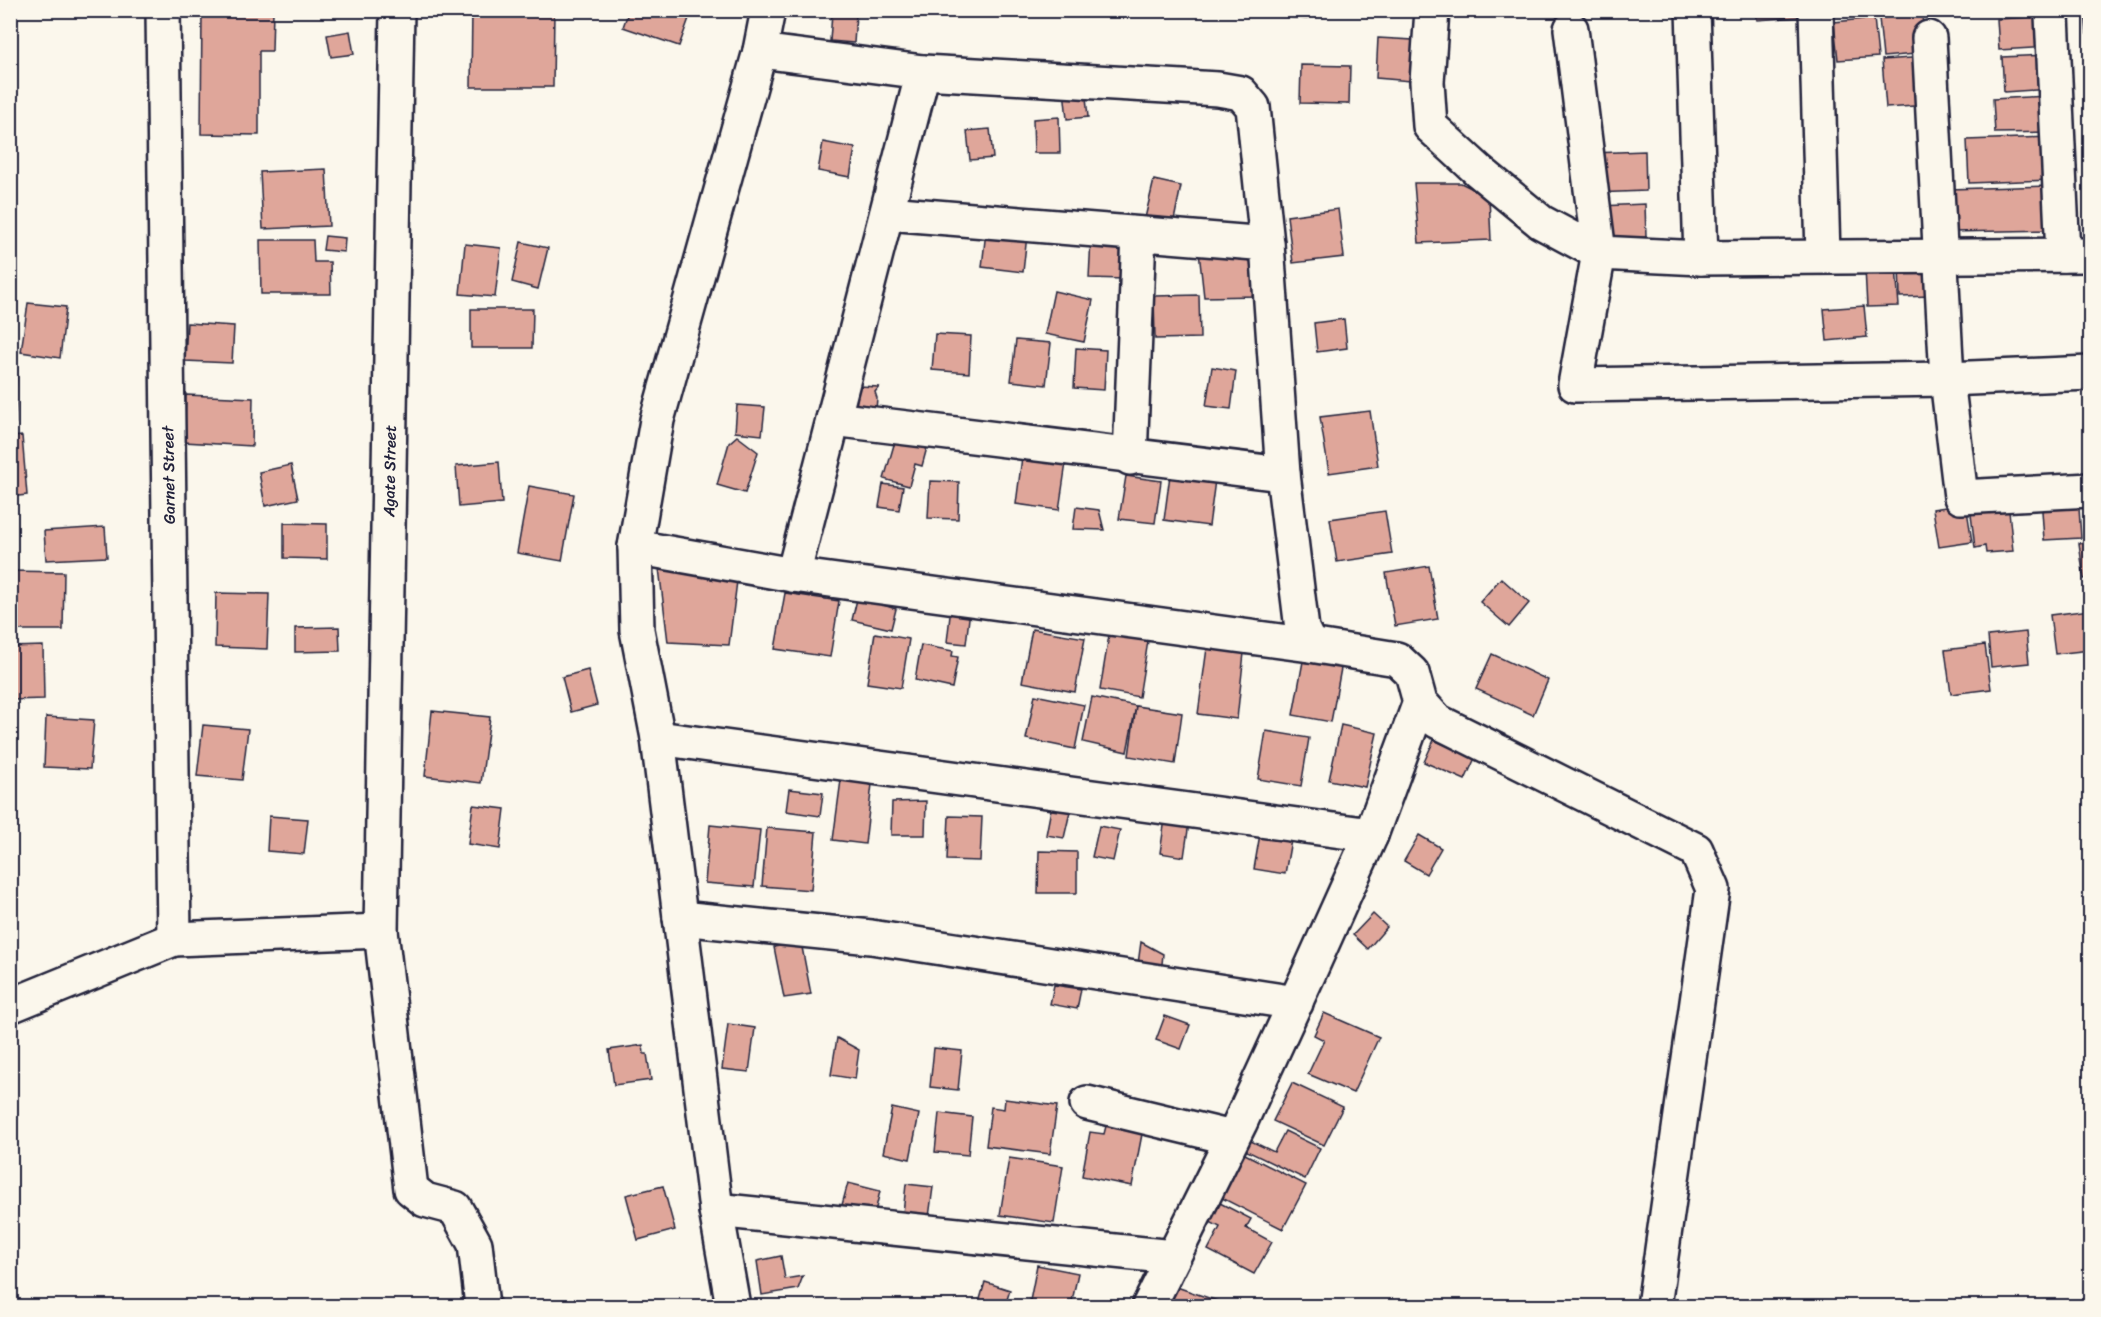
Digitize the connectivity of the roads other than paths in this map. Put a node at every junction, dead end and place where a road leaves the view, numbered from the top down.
1 (163, 10) edge
2 (397, 10) edge
3 (768, 10) edge
4 (1432, 10) edge
5 (1693, 10) edge
6 (1816, 10) edge
7 (2052, 15) dead end
8 (1571, 29) dead end
9 (1929, 38) dead end
10 (760, 51) junction
11 (923, 72) junction
12 (887, 213) junction
13 (1139, 234) junction
14 (1267, 244) junction
15 (1599, 253) junction
16 (1822, 255) junction
17 (2077, 255) edge
18 (1940, 257) junction
19 (1701, 258) junction
20 (2091, 373) edge
21 (1947, 379) junction
22 (833, 419) junction
23 (1130, 458) junction
24 (1283, 474) junction
25 (2091, 490) edge
26 (635, 547) junction
27 (793, 575) junction
28 (1310, 645) junction
29 (1420, 702) junction
30 (658, 738) junction
31 (1371, 835) junction
32 (680, 918) junction
33 (381, 931) junction
34 (174, 939) junction
35 (1296, 1003) junction
36 (10, 1006) edge
37 (1087, 1103) dead end
38 (1232, 1138) junction
39 (716, 1210) junction
40 (1173, 1257) junction
41 (482, 1306) edge
42 (733, 1306) edge
43 (1149, 1306) edge
44 (1654, 1306) edge

1 - 34 street, Garnet Street
2 - 33 street, Agate Street
3 - 10 street
4 - 15 street
5 - 19 street
6 - 16 street
7 - 17 street
8 - 15 street
9 - 18 street
10 - 11 street
10 - 26 street
11 - 12 street
11 - 14 street
12 - 13 street
12 - 22 street
13 - 14 street
13 - 23 street
14 - 24 street
15 - 19 street
15 - 21 street
16 - 18 street
16 - 19 street
17 - 18 street
18 - 21 street
20 - 21 street
21 - 25 street
22 - 23 street
22 - 27 street
23 - 24 street
24 - 28 street
26 - 27 street
26 - 30 street
27 - 28 street
28 - 29 street
29 - 31 street
29 - 44 street
30 - 31 street
30 - 32 street
31 - 35 street
32 - 35 street
32 - 39 street
33 - 34 street
33 - 41 street, Agate Street
34 - 36 street
35 - 38 street
37 - 38 street
38 - 40 street
39 - 40 street
39 - 42 street
40 - 43 street

